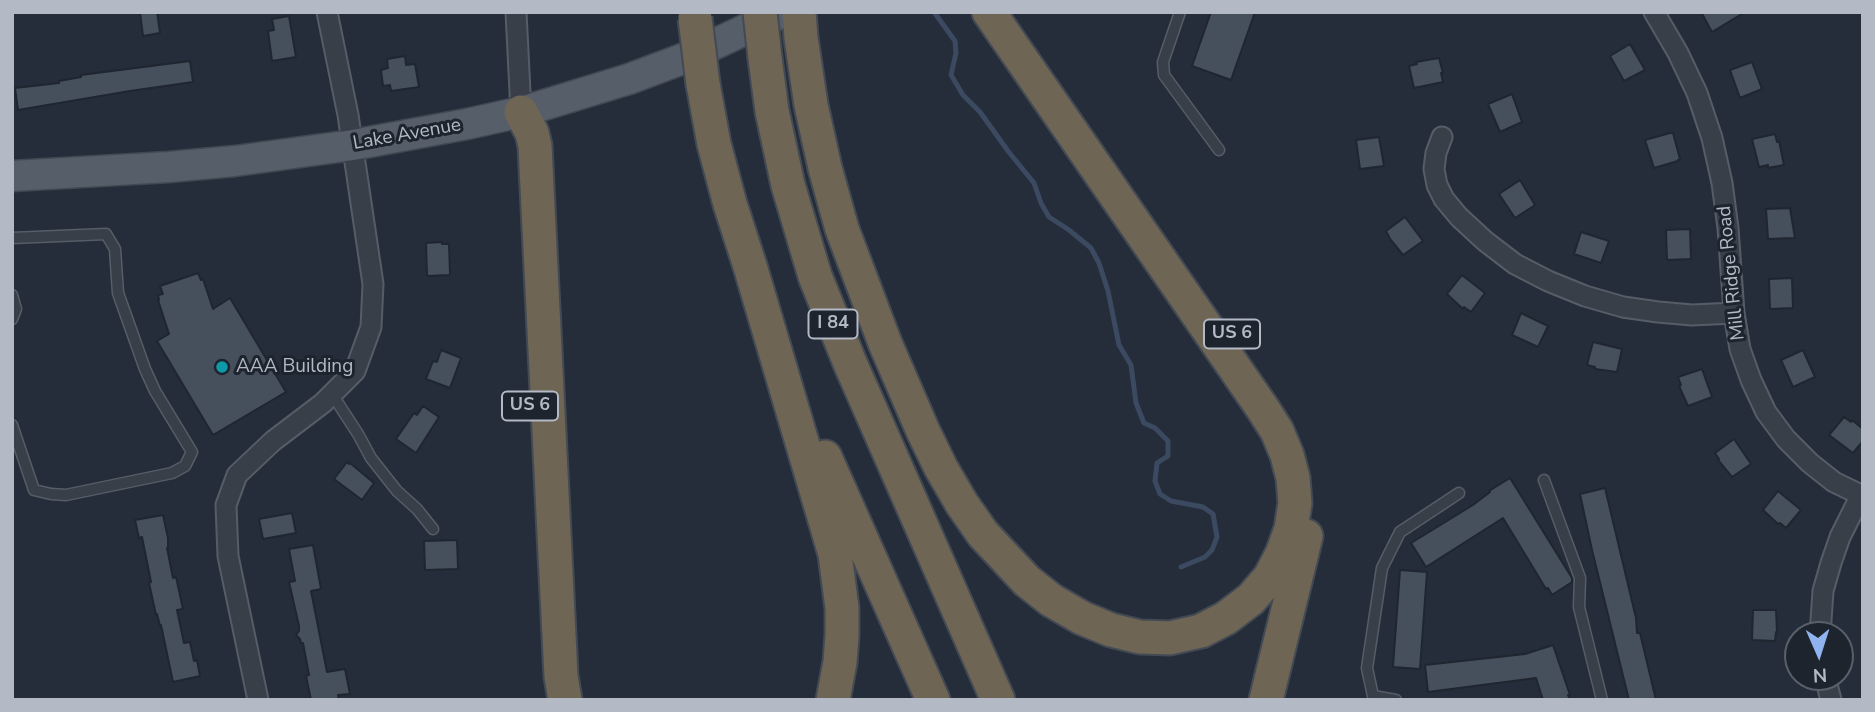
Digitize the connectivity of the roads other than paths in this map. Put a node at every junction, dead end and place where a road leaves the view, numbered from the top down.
1 (327, 12) edge
2 (516, 12) edge
3 (760, 12) edge
4 (989, 12) edge
5 (1009, 12) edge
6 (1180, 12) edge
7 (1654, 12) edge
8 (694, 14) edge
9 (794, 21) edge
10 (521, 113) junction
11 (1441, 137) dead end
12 (353, 145) junction
13 (1219, 150) dead end
14 (12, 176) edge
15 (12, 239) edge
16 (750, 266) junction
17 (12, 295) edge
18 (1734, 313) junction
19 (12, 319) edge
20 (331, 394) junction
21 (12, 425) edge
22 (1544, 480) dead end
23 (1459, 493) dead end
24 (1862, 496) edge
25 (433, 529) dead end
26 (1821, 621) edge
27 (258, 700) edge
28 (548, 700) edge
29 (565, 700) edge
30 (832, 700) edge
31 (933, 700) edge
32 (998, 700) edge
33 (1266, 700) edge
34 (1396, 700) edge
35 (1602, 700) edge

1 - 12 street
2 - 10 street
3 - 32 highway, I 84, bridge
4 - 9 highway
5 - 33 highway, US 6
6 - 13 lane
7 - 18 street, Mill Ridge Road
8 - 16 highway, I 84, bridge
9 - 10 main road, Lake Avenue
10 - 12 main road, Lake Avenue
10 - 28 highway, US 6
10 - 29 highway
11 - 18 street
12 - 14 main road, Lake Avenue
12 - 20 street
15 - 21 lane
16 - 30 highway
16 - 31 highway, I 84
17 - 19 lane
18 - 24 street, Mill Ridge Road
20 - 25 lane
20 - 27 street
22 - 35 lane
23 - 34 lane
24 - 26 street

